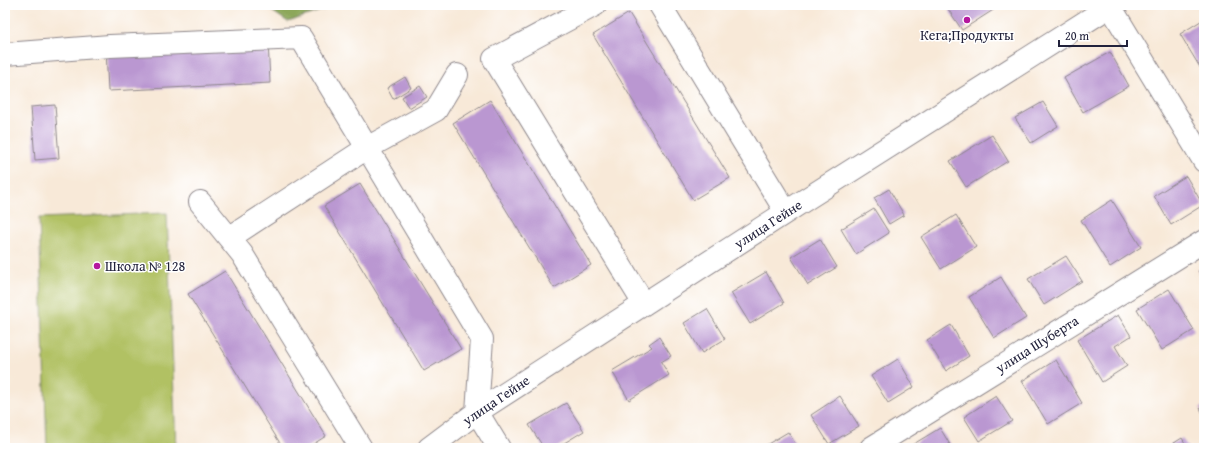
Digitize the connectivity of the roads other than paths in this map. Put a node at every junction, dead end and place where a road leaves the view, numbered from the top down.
1 (594, 5) edge
2 (660, 5) edge
3 (1111, 6) edge
4 (5, 54) edge
5 (457, 75) dead end
6 (368, 148) junction
7 (1204, 160) edge
8 (200, 202) dead end
9 (786, 212) junction
10 (229, 238) junction
11 (1204, 241) edge
12 (644, 304) junction
13 (476, 412) junction
14 (361, 448) edge
15 (428, 448) edge
16 (499, 448) edge
17 (871, 448) edge

1 - 12 street
2 - 9 street
3 - 7 street
3 - 9 street, улица Гейне
4 - 6 street
5 - 6 street
6 - 10 street
6 - 13 street
8 - 10 street
9 - 12 street, улица Гейне
10 - 14 street
11 - 17 street, улица Шуберта
12 - 13 street, улица Гейне
13 - 15 street, улица Гейне
13 - 16 street

